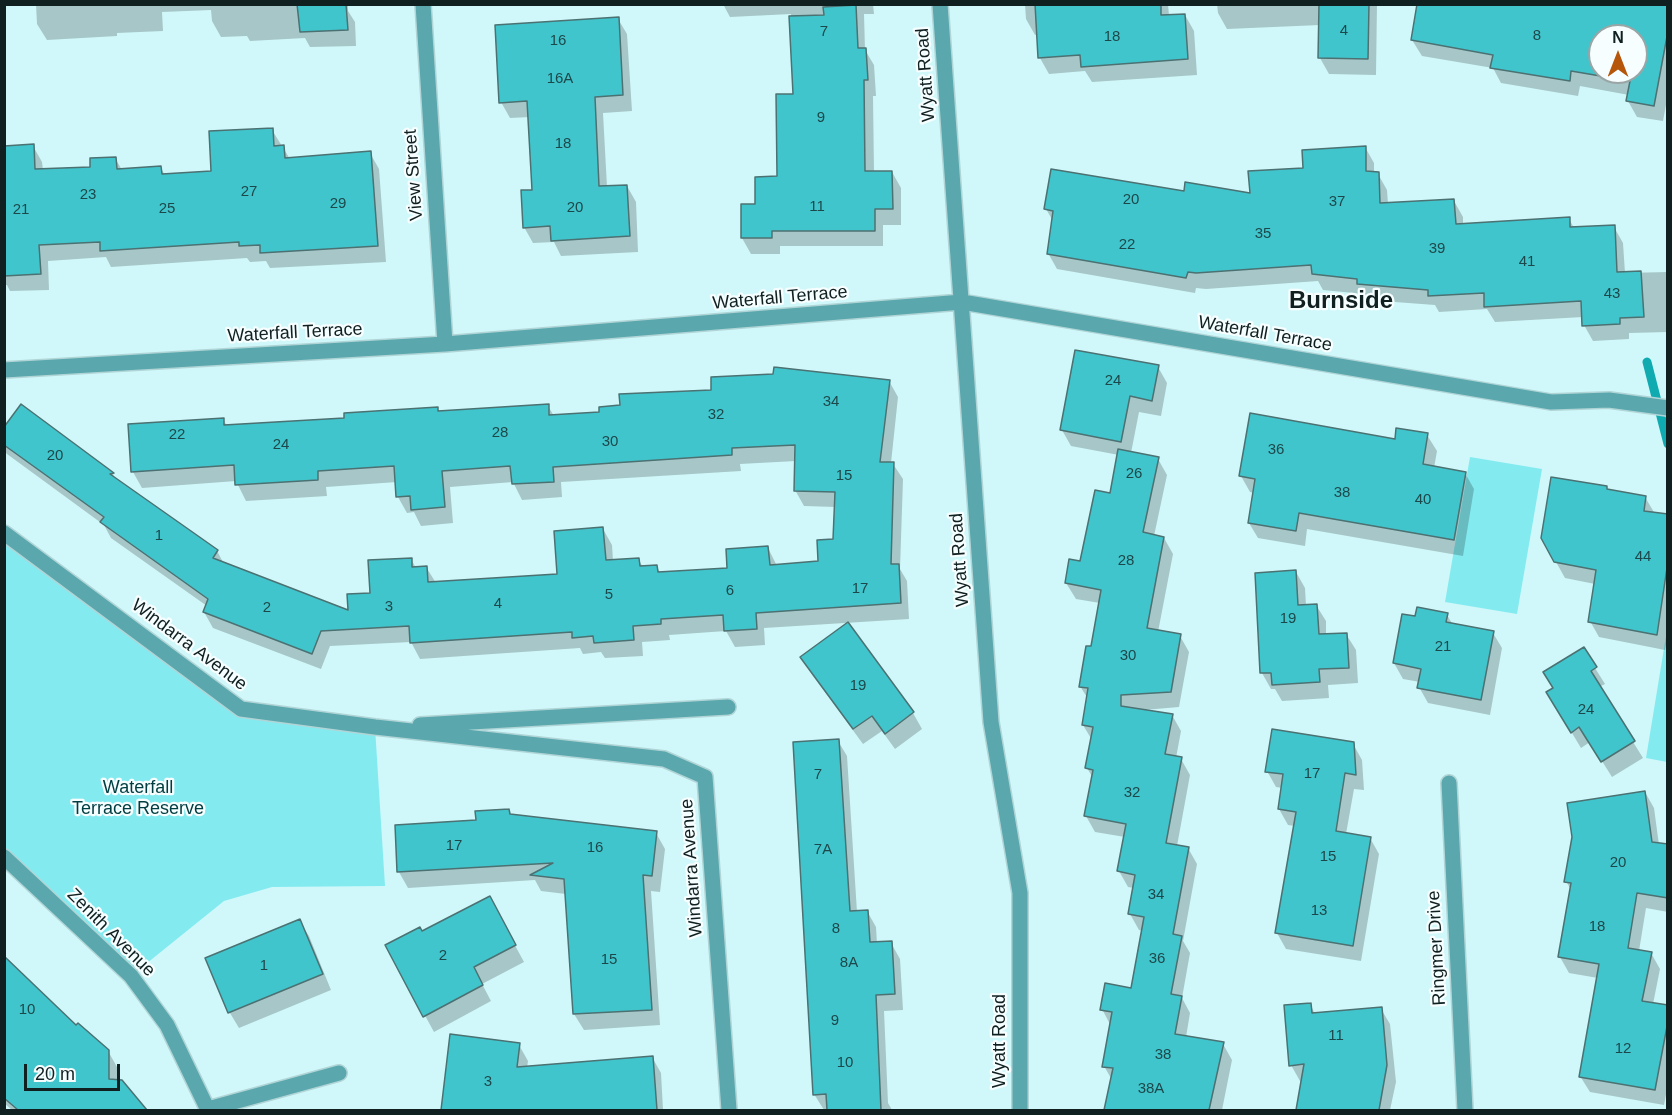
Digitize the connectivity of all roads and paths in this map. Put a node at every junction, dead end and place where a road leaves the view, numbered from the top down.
1 (423, 4) edge
2 (940, 4) edge
3 (962, 302) junction
4 (445, 344) junction
5 (4, 370) edge
6 (1668, 408) edge
7 (4, 533) edge
8 (728, 707) dead end
9 (375, 727) junction
10 (1449, 783) dead end
11 (4, 857) edge
12 (339, 1073) dead end
13 (208, 1110) edge
14 (729, 1110) edge
15 (1020, 1110) edge
16 (1465, 1110) edge

1 - 4 street, View Street
2 - 3 street, Wyatt Road
3 - 4 street, Waterfall Terrace
3 - 6 street, Waterfall Terrace
3 - 15 street, Wyatt Road
4 - 5 street, Waterfall Terrace
7 - 9 street, Windarra Avenue
8 - 9 street, Windarra Avenue
9 - 14 street, Windarra Avenue
10 - 16 street, Ringmer Drive
11 - 13 street, Zenith Avenue
12 - 13 street

